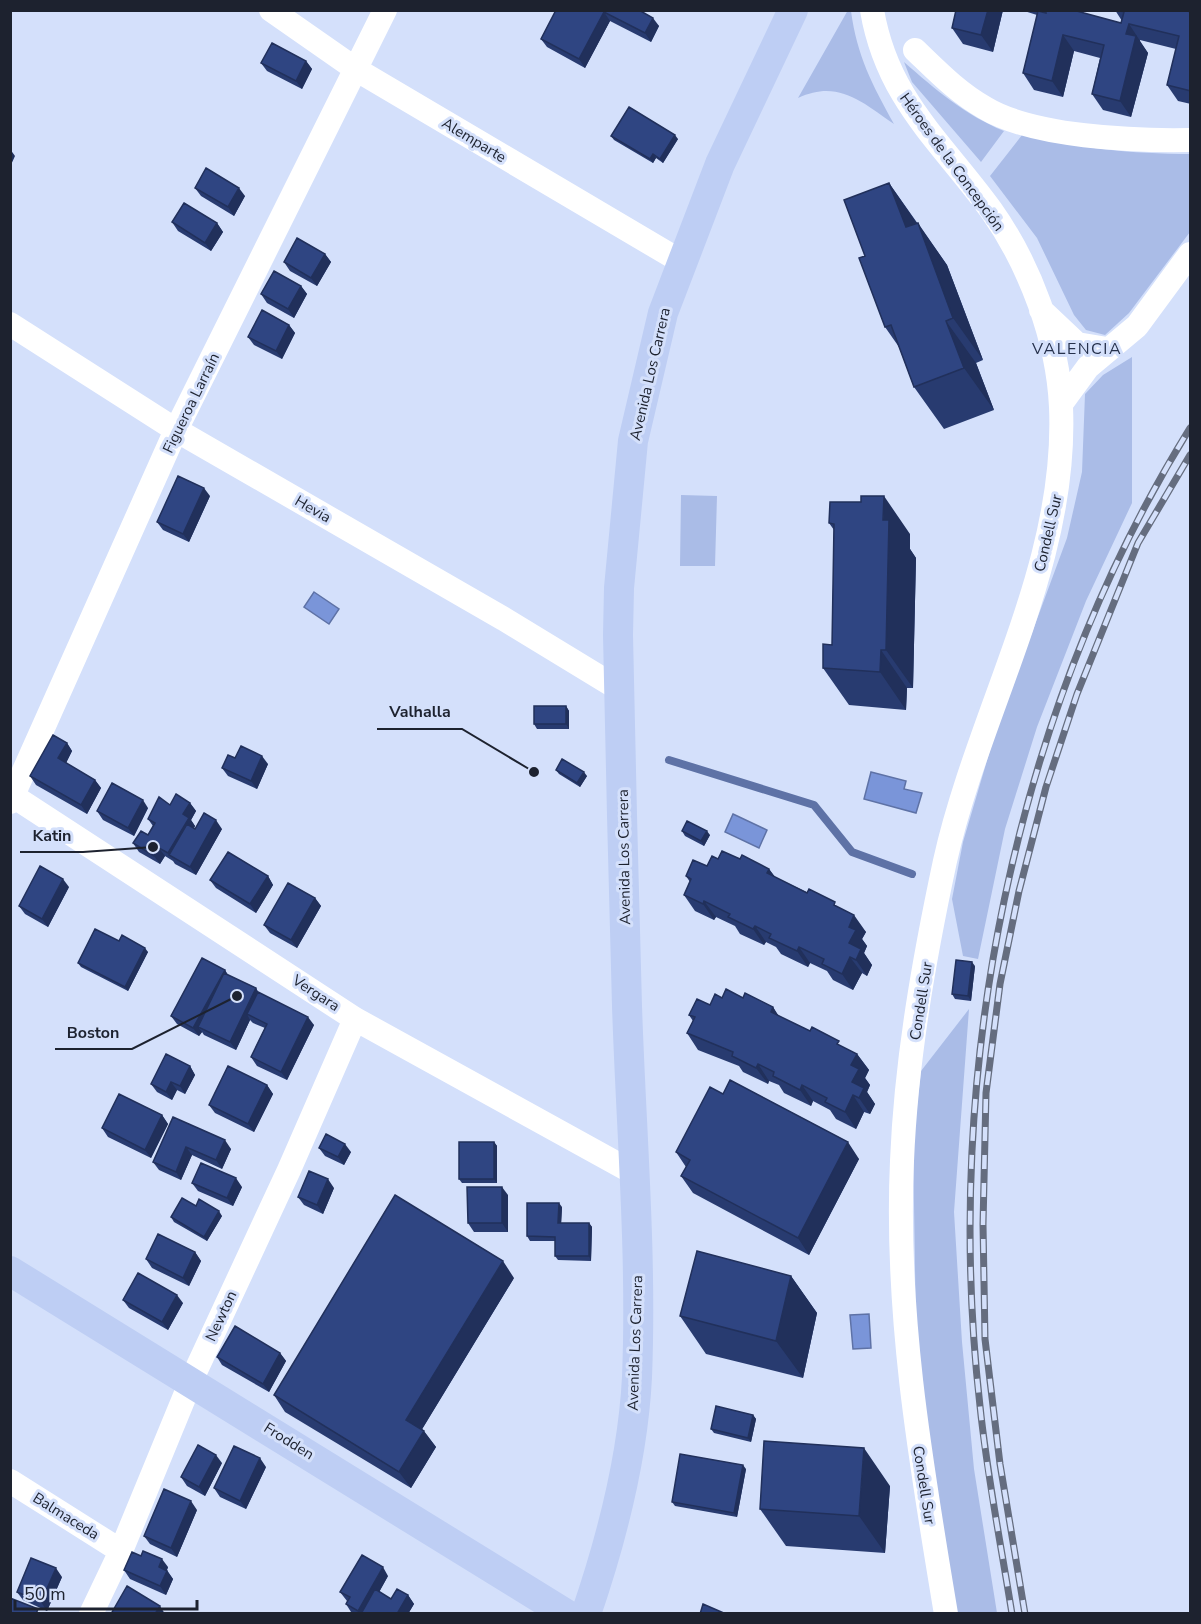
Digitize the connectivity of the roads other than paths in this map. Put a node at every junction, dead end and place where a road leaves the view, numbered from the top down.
1 (272, 10) edge
2 (385, 10) edge
3 (793, 10) edge
4 (813, 10) edge
5 (872, 10) edge
6 (915, 50) dead end
7 (357, 70) junction
8 (744, 114) junction
9 (1191, 140) edge
10 (1191, 254) edge
11 (682, 262) junction
12 (1041, 310) junction
13 (10, 324) edge
14 (1107, 349) junction
15 (1061, 404) junction
16 (176, 430) junction
17 (619, 689) junction
18 (11, 797) edge
19 (355, 1018) junction
20 (634, 1173) junction
21 (10, 1271) edge
22 (191, 1381) junction
23 (10, 1481) edge
24 (121, 1551) junction
25 (90, 1614) edge
26 (566, 1614) edge
27 (586, 1614) edge
28 (946, 1614) edge

1 - 7 street, Alemparte
2 - 7 street, Figueroa Larraín
3 - 8 main road, Avenida Los Carrera
4 - 8 main road, Avenida Los Carrera
5 - 12 street, Héroes de la Concepción
6 - 9 street
7 - 11 street, Alemparte
7 - 16 street, Figueroa Larraín
8 - 11 main road, Avenida Los Carrera
10 - 14 street
11 - 17 main road, Avenida Los Carrera
12 - 14 street
12 - 15 street, Condell Sur
13 - 16 street, Hevia
14 - 15 street
15 - 28 street, Condell Sur
16 - 17 street, Hevia
16 - 18 street, Figueroa Larraín
17 - 20 main road, Avenida Los Carrera
18 - 19 street, Vergara
19 - 20 street, Vergara
19 - 22 street, Newton
20 - 27 main road, Avenida Los Carrera
21 - 22 main road, Frodden
22 - 24 street, Newton
22 - 26 main road, Frodden
23 - 24 street, Balmaceda
24 - 25 street, Newton

